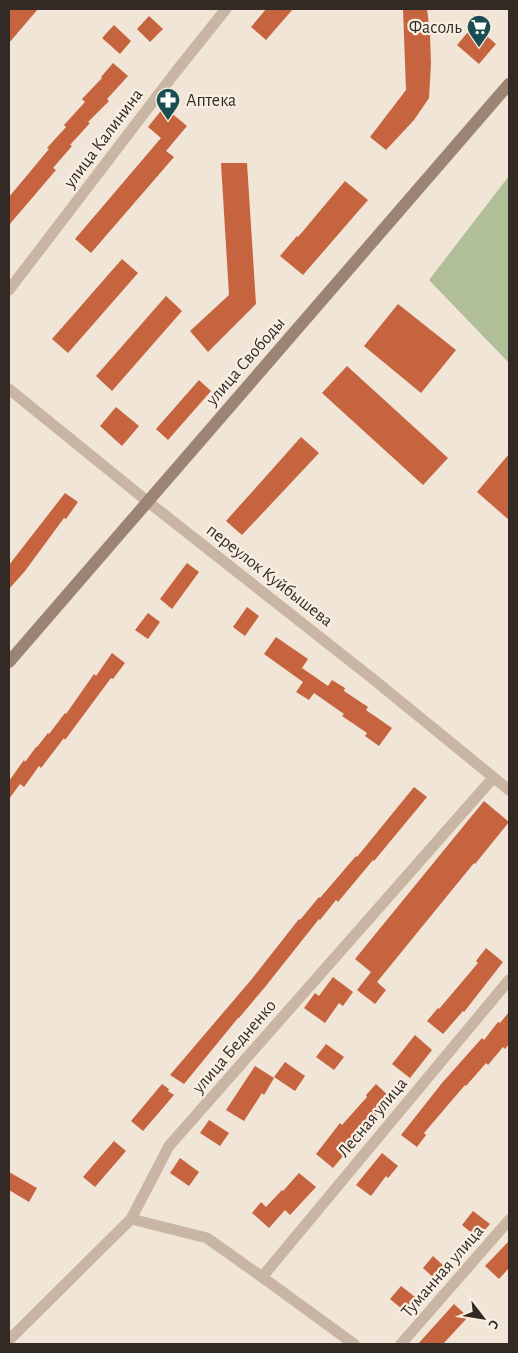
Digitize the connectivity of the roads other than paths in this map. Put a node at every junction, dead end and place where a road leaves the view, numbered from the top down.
1 (226, 9) edge
2 (509, 84) edge
3 (9, 290) edge
4 (9, 389) edge
5 (147, 501) junction
6 (9, 662) edge
7 (493, 778) junction
8 (509, 790) edge
9 (509, 980) edge
10 (131, 1219) junction
11 (509, 1220) edge
12 (262, 1277) junction
13 (9, 1340) edge
14 (354, 1344) edge
15 (401, 1344) edge

1 - 3 street, улица Калинина
2 - 5 main road, улица Свободы
4 - 5 street, переулок Куйбышева
5 - 6 main road, улица Свободы
5 - 7 street, переулок Куйбышева
7 - 8 street, переулок Куйбышева
7 - 10 street, улица Бедненко
9 - 12 street, Лесная улица
10 - 12 street
10 - 13 street, улица Бедненко
11 - 15 street, Туманная улица
12 - 14 street

